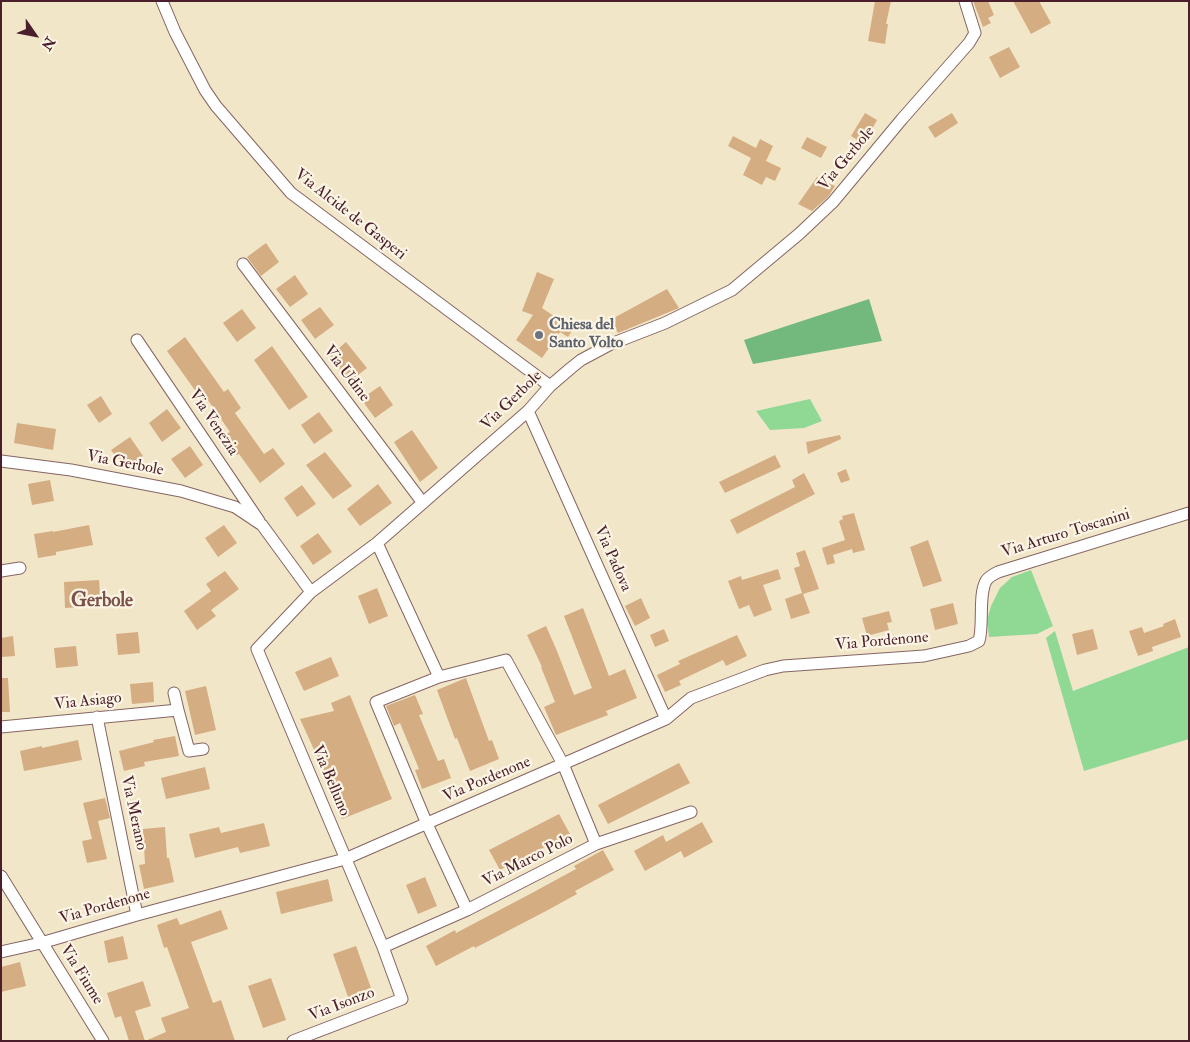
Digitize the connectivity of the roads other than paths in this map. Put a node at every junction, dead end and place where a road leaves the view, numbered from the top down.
1 (162, 1) edge
2 (965, 1) edge
3 (243, 264) dead end
4 (137, 340) dead end
5 (550, 386) junction
6 (528, 411) junction
7 (1, 461) edge
8 (422, 503) junction
9 (1189, 514) edge
10 (262, 524) junction
11 (377, 543) junction
12 (20, 568) dead end
13 (1, 571) edge
14 (311, 592) junction
15 (979, 641) joint
16 (439, 677) junction
17 (174, 692) dead end
18 (178, 710) junction
19 (97, 717) junction
20 (666, 719) junction
21 (1, 727) edge
22 (203, 749) dead end
23 (563, 764) junction
24 (691, 812) dead end
25 (426, 824) junction
26 (596, 844) junction
27 (345, 859) junction
28 (1, 876) edge
29 (467, 910) junction
30 (137, 915) junction
31 (41, 943) junction
32 (383, 947) junction
33 (1, 952) edge
34 (402, 999) joint
35 (103, 1041) edge
36 (293, 1041) edge

1 - 5 street, Via Alcide de Gasperi
2 - 5 street, Via Gerbole
3 - 8 street, Via Udine
4 - 10 street, Via Venezia
5 - 6 street, Via Gerbole
6 - 8 street, Via Gerbole
6 - 20 street, Via Padova
7 - 10 street, Via Gerbole
8 - 11 street, Via Gerbole
9 - 15 street, Via Arturo Toscanini
10 - 14 street, Via Gerbole
11 - 14 street, Via Gerbole
11 - 16 street
12 - 13 street
14 - 27 street, Via Belluno
15 - 20 street, Via Pordenone
16 - 23 street
16 - 25 street
17 - 18 street
18 - 19 street, Via Asiago
18 - 22 street
19 - 21 street, Via Asiago
19 - 30 street, Via Merano
20 - 23 street, Via Pordenone
23 - 25 street, Via Pordenone
23 - 26 street
24 - 26 street, Via Marco Polo
25 - 27 street, Via Pordenone
25 - 29 street
26 - 29 street, Via Marco Polo
27 - 30 street, Via Pordenone
27 - 32 street, Via Belluno
28 - 31 street, Via Fiume
29 - 32 street, Via Marco Polo
30 - 31 street, Via Pordenone
31 - 33 street, Via Pordenone
31 - 35 street, Via Fiume
32 - 34 street, Via Belluno
34 - 36 street, Via Isonzo

